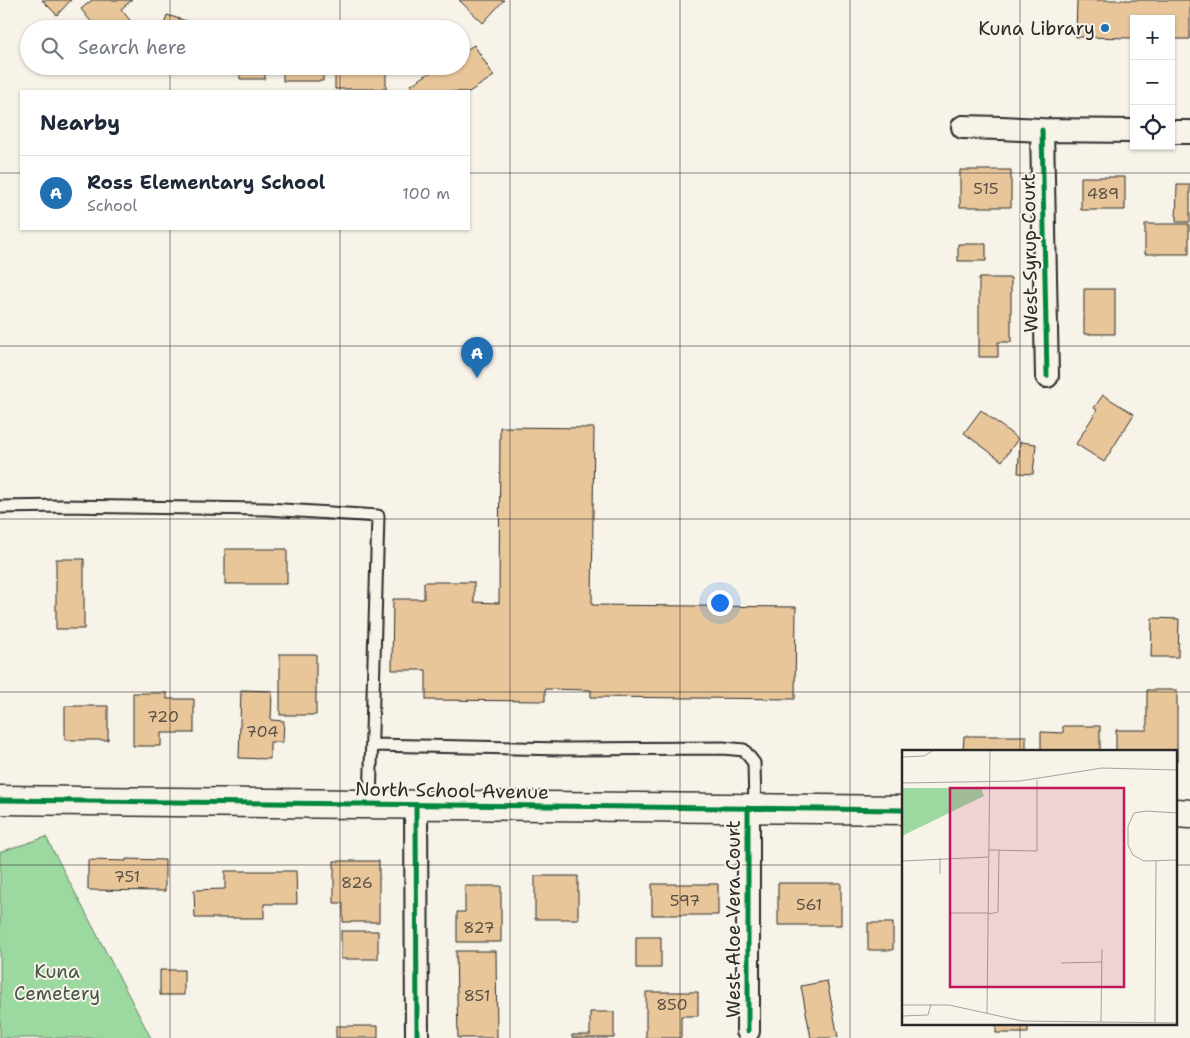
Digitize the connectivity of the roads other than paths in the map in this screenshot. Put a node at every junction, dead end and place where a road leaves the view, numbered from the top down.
1 (962, 127) dead end
2 (1042, 130) junction
3 (1130, 131) edge
4 (1175, 132) edge
5 (1190, 132) edge
6 (1046, 376) dead end
7 (0, 507) edge
8 (372, 745) junction
9 (0, 800) edge
10 (370, 804) junction
11 (416, 805) junction
12 (751, 808) junction
13 (902, 810) edge
14 (748, 1031) dead end
15 (418, 1038) edge

1 - 2 street
2 - 3 street
2 - 6 street, West Syrup Court
4 - 5 street
7 - 8 lane
8 - 10 lane
8 - 12 lane
9 - 10 street, North School Avenue
10 - 11 street, North School Avenue
11 - 12 street, North School Avenue
11 - 15 street
12 - 13 street, North School Avenue
12 - 14 street, West Aloe Vera Court

